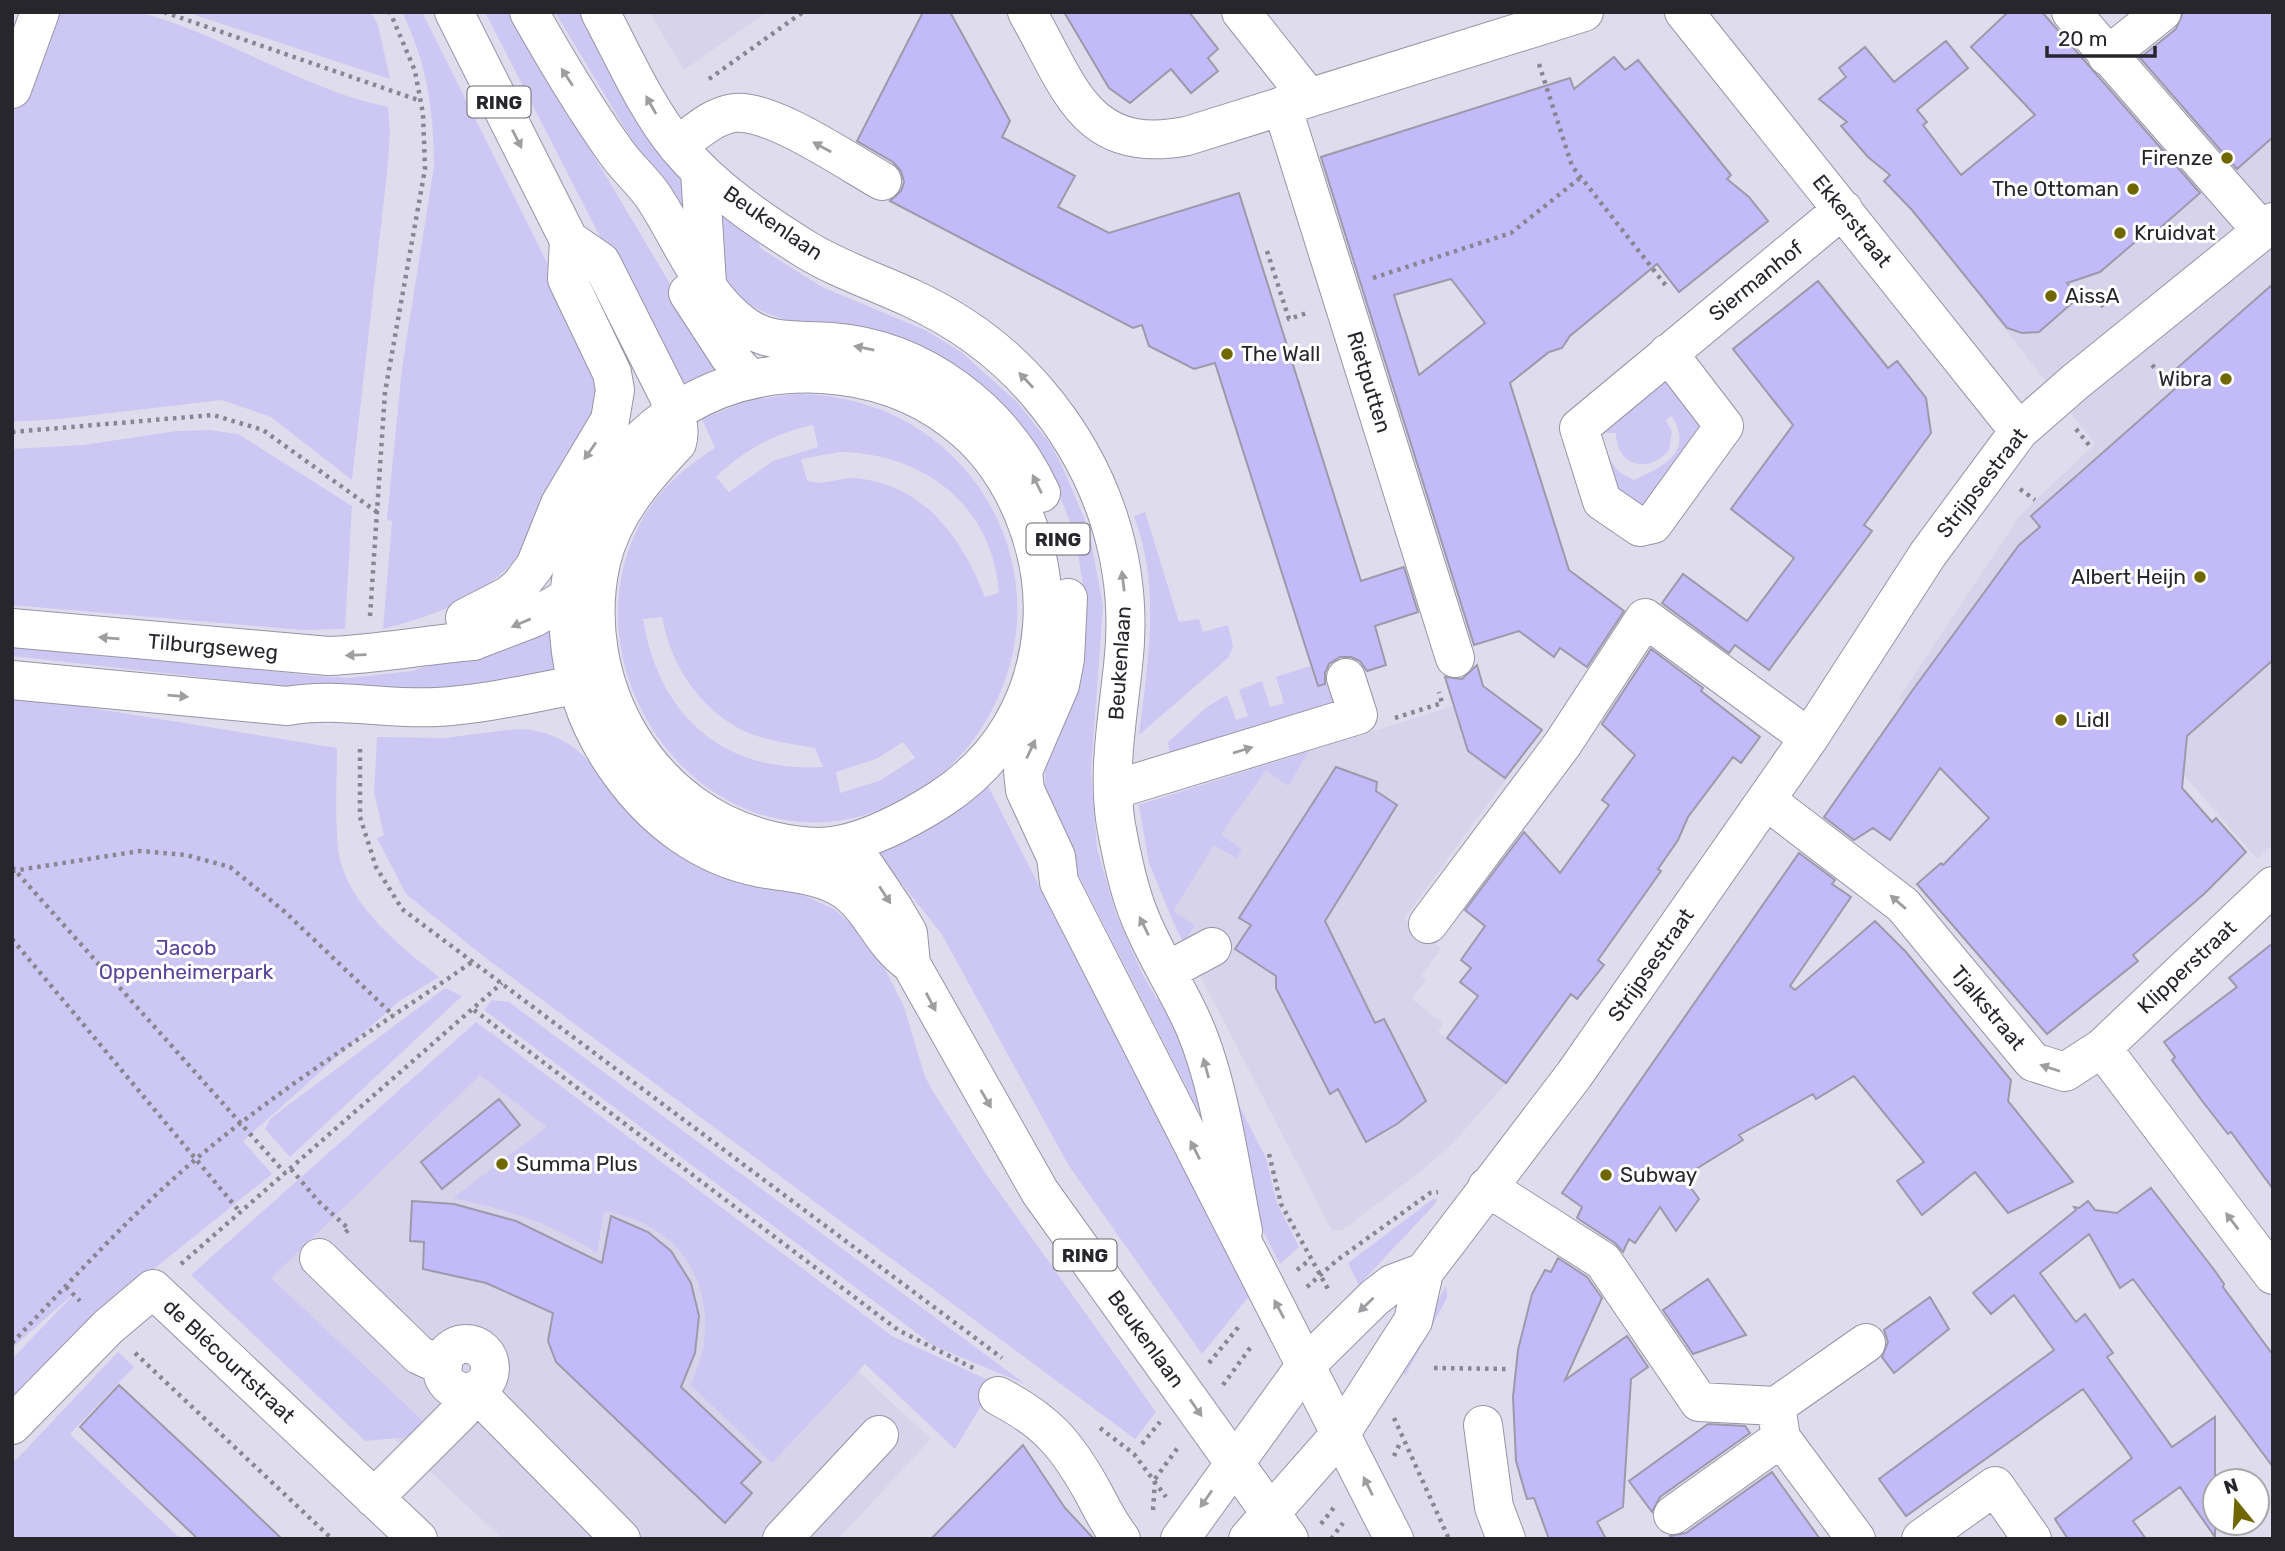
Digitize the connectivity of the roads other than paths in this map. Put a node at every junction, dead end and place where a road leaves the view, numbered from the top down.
1 (40, 12) edge
2 (454, 12) edge
3 (528, 12) edge
4 (600, 12) edge
5 (1027, 12) edge
6 (1241, 12) edge
7 (1584, 12) edge
8 (1684, 12) edge
9 (2071, 12) edge
10 (2162, 12) edge
11 (2107, 56) junction
12 (12, 89) edge
13 (1296, 102) junction
14 (678, 144) junction
15 (617, 155) junction
16 (882, 181) dead end
17 (1843, 209) junction
18 (2267, 226) edge
19 (569, 240) junction
20 (707, 285) junction
21 (1668, 353) dead end
22 (750, 379) junction
23 (663, 420) junction
24 (2019, 431) junction
25 (568, 598) junction
26 (12, 628) edge
27 (469, 629) junction
28 (1446, 674) road end
29 (1346, 678) dead end
30 (12, 680) edge
31 (589, 693) junction
32 (1809, 738) junction
33 (988, 761) junction
34 (1113, 790) junction
35 (1766, 800) junction
36 (839, 845) junction
37 (1059, 882) junction
38 (2273, 886) edge
39 (1428, 924) dead end
40 (1212, 947) dead end
41 (911, 964) junction
42 (1167, 971) junction
43 (2102, 1048) junction
44 (1487, 1187) junction
45 (1248, 1254) junction
46 (319, 1258) dead end
47 (1424, 1272) junction
48 (2273, 1275) edge
49 (1866, 1343) dead end
50 (1306, 1365) junction
51 (997, 1377) road end
52 (461, 1383) junction
53 (1779, 1422) junction
54 (12, 1425) edge
55 (1483, 1425) dead end
56 (1341, 1433) junction
57 (879, 1435) dead end
58 (1234, 1461) junction
59 (374, 1498) junction
60 (1673, 1515) dead end
61 (1270, 1530) edge
62 (404, 1534) edge
63 (621, 1539) edge
64 (782, 1539) edge
65 (1121, 1539) edge
66 (1180, 1539) edge
67 (1394, 1539) edge
68 (1506, 1539) edge
69 (1856, 1539) edge
70 (1921, 1539) edge
71 (2032, 1539) edge

1 - 12 main road
2 -> 19 main road, RING
15 -> 3 main road, Beukenlaan / RING
14 -> 4 main road, Beukenlaan
5 - 13 main road
6 - 13 main road, Rietputten
7 - 13 main road
8 - 17 main road, Ekkerstraat
9 - 11 main road
10 - 11 main road
11 - 18 main road
13 - 28 main road, Rietputten
16 -> 14 main road
14 - 20 main road, Beukenlaan
34 -> 14 main road, Beukenlaan
15 - 20 main road, Beukenlaan / RING
15 - 22 main road, Beukenlaan / RING
17 - 21 main road, Siermanhof
17 - 24 main road, Ekkerstraat
18 - 24 main road, Strijpsestraat
19 - 23 main road, RING
19 -> 27 main road, Tilburgseweg / RING
37 -> 20 main road, Beukenlaan / RING
22 - 23 main road, RING
22 - 33 main road, RING
23 - 25 main road, RING
23 - 31 main road, RING
24 - 32 main road, Strijpsestraat
25 -> 27 main road, Tilburgseweg
25 - 31 main road, RING
27 -> 26 main road, Tilburgseweg
34 -> 29 main road
30 -> 31 main road
31 - 36 main road, RING
31 - 41 main road, Beukenlaan / RING
32 - 35 main road, Strijpsestraat
32 - 39 main road
33 - 36 main road, RING
33 - 37 main road, Beukenlaan / RING
42 -> 34 main road, Beukenlaan
43 -> 35 main road, Tjalkstraat
35 - 44 main road, Strijpsestraat
36 -> 41 main road, Beukenlaan / RING
45 -> 37 main road, Beukenlaan / RING
38 - 43 main road, Klipperstraat
40 - 42 main road
41 -> 58 main road, Beukenlaan / RING
45 -> 42 main road, Beukenlaan
48 -> 43 main road
44 - 47 main road, Strijpsestraat
44 - 53 main road
50 -> 45 main road, Beukenlaan / RING
46 - 52 main road
47 -> 50 main road
47 - 56 main road, Strijpsestraat
49 - 53 main road
50 - 56 main road, RING
50 - 58 main road
51 - 65 main road
52 - 59 main road
52 - 63 main road
53 - 60 main road
53 - 69 main road
54 - 59 main road, de Blécourtstraat
55 - 68 main road
56 - 61 main road, Strijpsestraat
67 -> 56 main road, RING
57 - 64 main road
58 - 61 main road, RING
58 -> 66 main road
59 - 62 main road, de Blécourtstraat
70 - 71 main road

